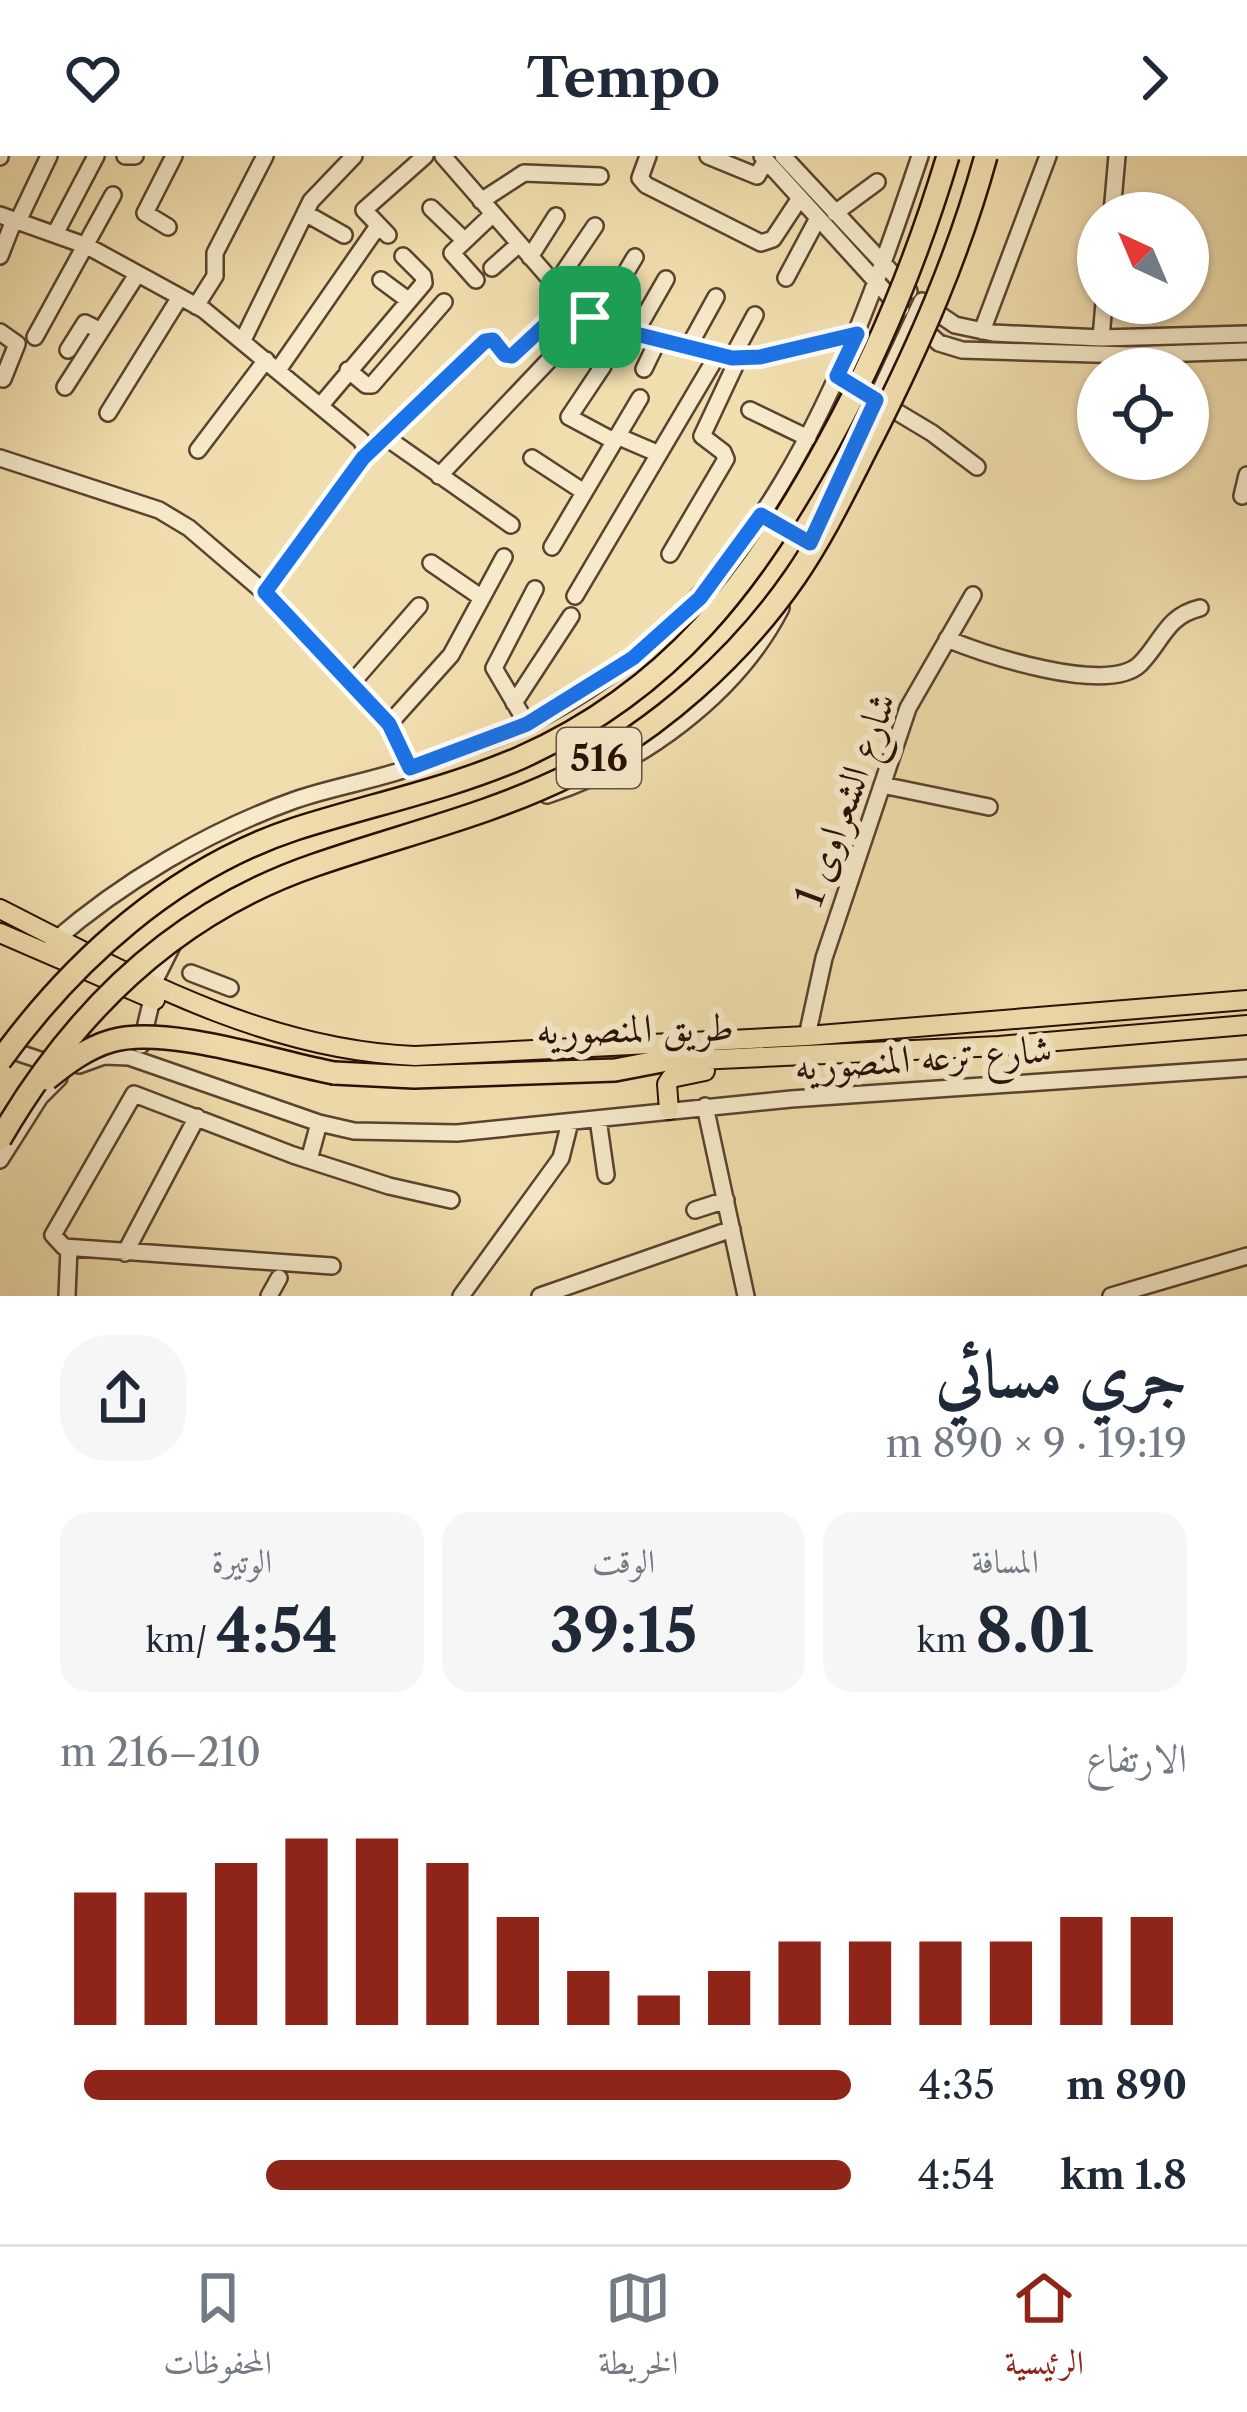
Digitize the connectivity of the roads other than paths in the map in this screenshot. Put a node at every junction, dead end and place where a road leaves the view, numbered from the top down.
1 (50, 156) edge
2 (96, 156) edge
3 (124, 156) edge
4 (135, 156) edge
5 (174, 156) edge
6 (265, 156) edge
7 (354, 156) edge
8 (425, 156) edge
9 (648, 156) edge
10 (708, 156) edge
11 (920, 156) edge
12 (948, 156) edge
13 (986, 156) edge
14 (1048, 156) edge
15 (1117, 156) edge
16 (770, 157) edge
17 (452, 159) edge
18 (600, 176) dead end
19 (877, 182) dead end
20 (1114, 192) edge
21 (113, 195) dead end
22 (800, 198) junction
23 (481, 201) junction
24 (430, 208) dead end
25 (305, 213) junction
26 (494, 214) junction
27 (826, 215) junction
28 (556, 216) dead end
29 (11, 219) edge
30 (595, 226) dead end
31 (168, 227) dead end
32 (55, 234) junction
33 (344, 235) dead end
34 (464, 240) junction
35 (87, 246) junction
36 (524, 250) junction
37 (0, 256) edge
38 (403, 256) dead end
39 (635, 257) dead end
40 (884, 266) junction
41 (492, 268) dead end
42 (136, 276) junction
43 (786, 278) dead end
44 (666, 279) dead end
45 (381, 280) dead end
46 (476, 280) dead end
47 (877, 284) junction
48 (555, 285) junction
49 (180, 297) junction
50 (716, 298) dead end
51 (408, 300) junction
52 (922, 301) junction
53 (444, 302) dead end
54 (570, 302) junction
55 (196, 306) junction
56 (755, 315) dead end
57 (593, 319) junction
58 (913, 320) junction
59 (946, 320) junction
60 (1102, 324) edge
61 (101, 331) junction
62 (0, 332) edge
63 (982, 332) junction
64 (635, 333) junction
65 (857, 334) junction
66 (1247, 334) edge
67 (35, 337) dead end
68 (659, 338) junction
69 (1101, 338) junction
70 (243, 340) junction
71 (936, 340) junction
72 (1207, 343) junction
73 (688, 346) junction
74 (68, 350) dead end
75 (1247, 351) edge
76 (730, 356) junction
77 (272, 365) junction
78 (603, 366) dead end
79 (644, 369) dead end
80 (349, 370) junction
81 (837, 376) junction
82 (4, 379) dead end
83 (65, 387) dead end
84 (640, 398) dead end
85 (876, 400) junction
86 (321, 405) junction
87 (750, 410) dead end
88 (108, 413) dead end
89 (384, 436) junction
90 (808, 438) junction
91 (616, 439) junction
92 (198, 450) dead end
93 (659, 454) junction
94 (0, 458) edge
95 (363, 458) junction
96 (532, 458) dead end
97 (977, 466) dead end
98 (1247, 475) edge
99 (439, 476) junction
100 (584, 492) junction
101 (1242, 496) dead end
102 (761, 515) junction
103 (511, 525) dead end
104 (810, 543) junction
105 (552, 547) dead end
106 (670, 554) dead end
107 (504, 557) dead end
108 (431, 563) dead end
109 (535, 590) dead end
110 (265, 592) junction
111 (973, 595) dead end
112 (575, 596) dead end
113 (482, 598) junction
114 (419, 606) dead end
115 (1200, 608) dead end
116 (571, 616) dead end
117 (947, 639) junction
118 (351, 684) junction
119 (514, 703) junction
120 (389, 724) junction
121 (527, 724) junction
122 (410, 768) junction
123 (881, 785) junction
124 (989, 807) dead end
125 (0, 909) edge
126 (0, 932) edge
127 (50, 944) junction
128 (230, 988) dead end
129 (152, 992) junction
130 (1247, 1000) edge
131 (194, 1010) junction
132 (1247, 1025) edge
133 (807, 1036) junction
134 (0, 1046) edge
135 (780, 1057) junction
136 (138, 1059) junction
137 (0, 1061) edge
138 (662, 1061) junction
139 (1247, 1068) edge
140 (69, 1070) junction
141 (21, 1105) junction
142 (705, 1106) junction
143 (669, 1110) junction
144 (197, 1117) junction
145 (598, 1118) junction
146 (570, 1122) junction
147 (319, 1123) junction
148 (0, 1139) edge
149 (0, 1160) edge
150 (309, 1160) junction
151 (606, 1175) dead end
152 (451, 1200) dead end
153 (726, 1200) junction
154 (695, 1210) dead end
155 (732, 1229) junction
156 (69, 1248) junction
157 (125, 1253) junction
158 (1247, 1256) edge
159 (332, 1266) dead end
160 (279, 1278) dead end
161 (67, 1296) edge
162 (269, 1296) edge
163 (461, 1296) edge
164 (540, 1296) edge
165 (746, 1296) edge
166 (1111, 1296) edge

1 - 29 street
2 - 32 street
3 - 4 street
5 - 31 street
6 - 55 street
7 - 25 street
8 - 77 street
9 - 22 street
10 - 16 street
11 - 40 street
12 - 137 highway, 516, bridge
13 - 141 highway, 516, bridge
14 - 63 street
15 - 20 street
16 - 22 street
16 - 27 street
17 - 23 street
18 - 23 street
19 - 27 street
21 - 35 street
22 - 27 street
23 - 26 street
24 - 34 street
25 - 33 street
25 - 70 street
26 - 34 street
26 - 36 street
27 - 40 street
27 - 43 street
27 - 47 street
28 - 36 street
29 - 32 street
29 - 37 street
30 - 48 street
32 - 35 street
34 - 46 street
35 - 42 street
35 - 67 street
36 - 41 street
36 - 48 street
38 - 51 street
39 - 57 street
40 - 47 street
40 - 52 street
42 - 49 street
42 - 61 street
44 - 64 street
45 - 51 street
47 - 58 street
47 - 65 street
48 - 54 street
49 - 55 street
49 - 88 street
50 - 73 street
51 - 80 street
52 - 58 street
52 - 59 street
53 - 80 street
54 - 57 street
54 - 89 street
55 - 70 street
56 - 76 street
57 - 64 street
57 - 99 street
58 - 71 street
58 - 85 street
59 - 63 street
59 - 71 street
60 - 69 street
61 - 74 street
61 - 83 street
62 - 82 street
63 - 69 street
64 - 68 street
65 - 76 street
65 - 81 street
66 - 72 street
68 - 73 street
68 - 79 street
69 - 72 street
70 - 77 street
71 - 72 street
72 - 75 street
73 - 76 street
76 - 93 street
76 - 106 street
77 - 86 street
77 - 92 street
78 - 91 street
80 - 86 street
81 - 85 street
81 - 90 street
84 - 91 street
85 - 97 street
85 - 104 street
86 - 95 street
87 - 90 street
89 - 95 street
89 - 99 street
90 - 102 street
91 - 93 street
91 - 100 street
93 - 112 street
94 - 110 street
95 - 110 street
96 - 100 street
98 - 101 street
99 - 103 street
100 - 105 street
102 - 104 street
102 - 121 street
104 - 129 street
107 - 113 street
108 - 113 street
109 - 119 street
110 - 118 street
111 - 117 street, شارع الشعراوى 1
113 - 120 street
114 - 118 street
115 - 117 street
116 - 119 street
117 - 123 street, شارع الشعراوى 1
118 - 120 street
119 - 121 street
120 - 122 street
121 - 122 street
122 - 127 street
123 - 124 street
123 - 133 street, شارع الشعراوى 1
125 - 127 main road, طريق المنصوريه
126 - 127 main road, طريق المنصوريه
127 - 129 main road, طريق المنصوريه
128 - 131 street
129 - 131 main road, طريق المنصوريه
129 - 136 street
130 - 133 main road, طريق المنصوريه
131 - 133 main road, طريق المنصوريه
131 - 138 main road, طريق المنصوريه
132 - 135 main road, طريق المنصوريه
134 - 140 street
135 - 138 main road, طريق المنصوريه
135 - 143 main road
136 - 140 street
136 - 147 street, شارع ترعه المنصوريه
138 - 141 highway, bridge
139 - 142 street, شارع ترعه المنصوريه
140 - 149 street
141 - 148 highway, 516, bridge
142 - 143 street, شارع ترعه المنصوريه
142 - 153 street
143 - 145 street, شارع ترعه المنصوريه
144 - 150 street
144 - 156 street
144 - 157 street
145 - 146 street, شارع ترعه المنصوريه
145 - 151 street
146 - 147 street, شارع ترعه المنصوريه
146 - 163 street
147 - 150 street
150 - 152 street
153 - 154 street
153 - 155 street
155 - 164 street
155 - 165 street
156 - 157 street
156 - 161 street
157 - 159 street
158 - 166 street
160 - 162 street

